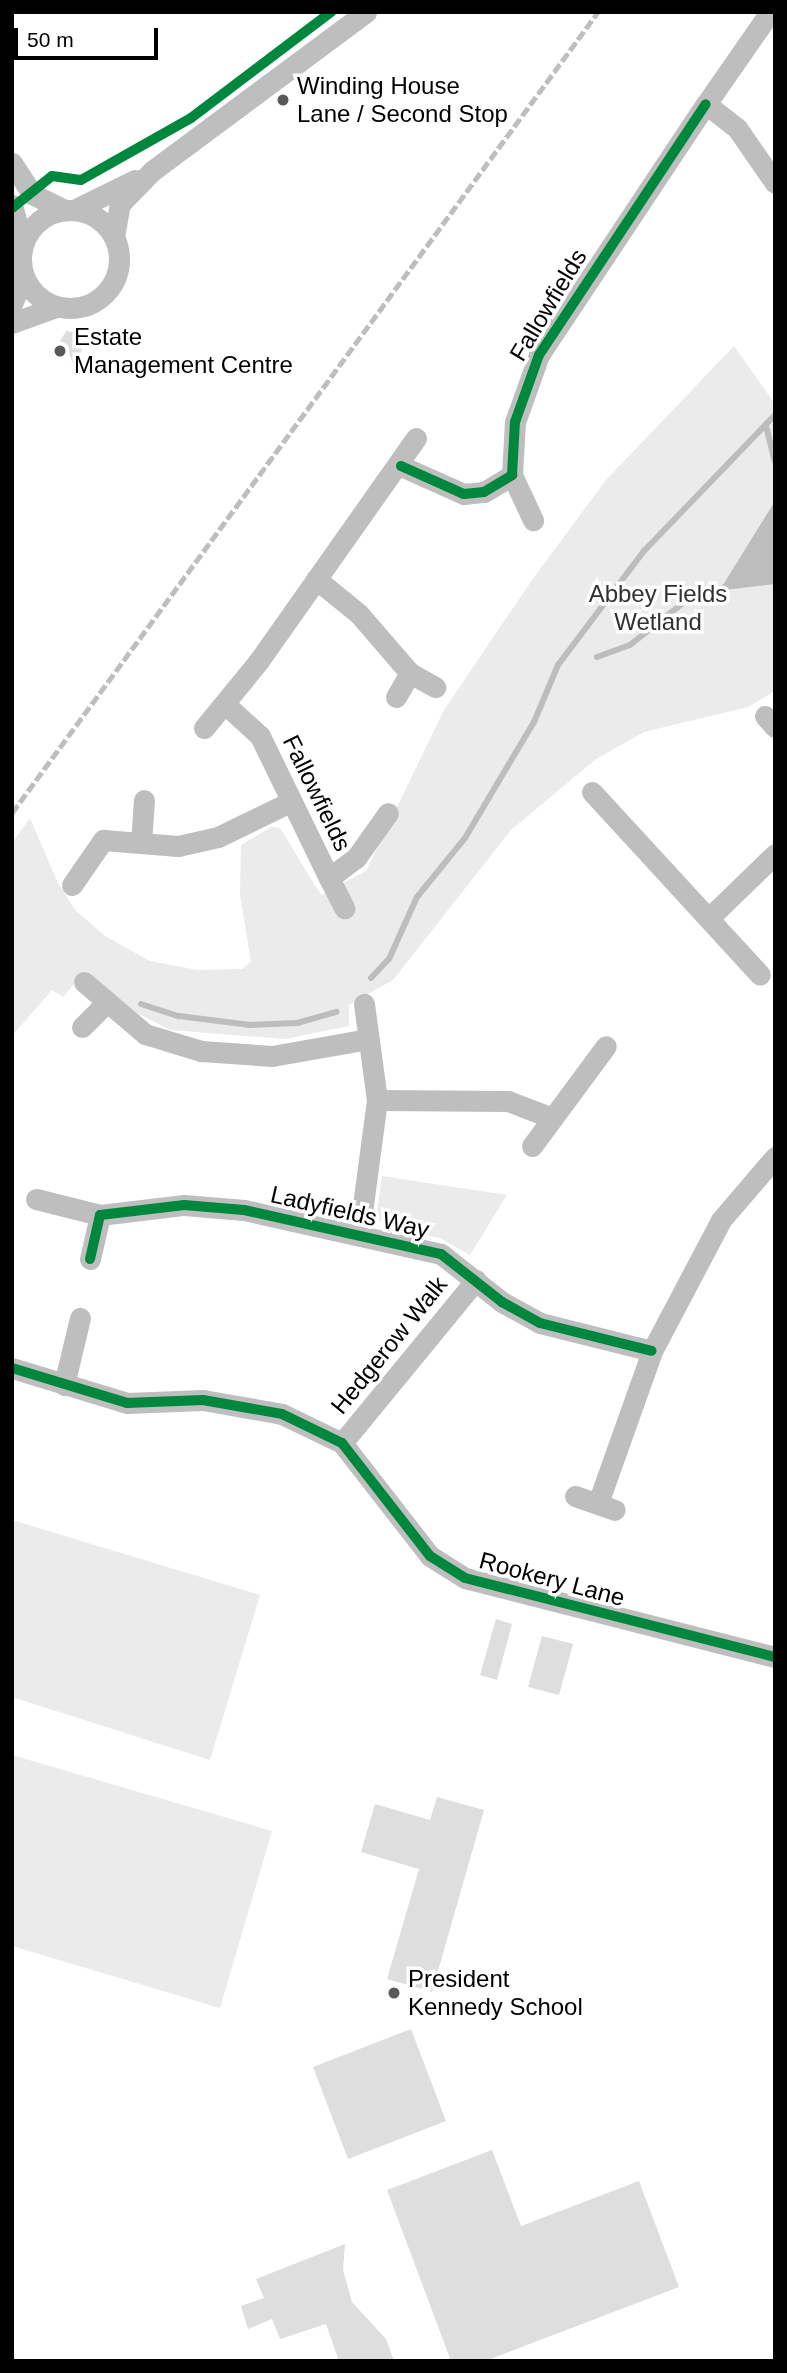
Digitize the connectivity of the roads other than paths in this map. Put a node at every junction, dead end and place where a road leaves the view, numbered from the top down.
1 (366, 12) edge
2 (770, 12) edge
3 (706, 104) junction
4 (12, 163) edge
5 (152, 171) junction
6 (775, 183) edge
7 (12, 205) edge
8 (70, 210) junction
9 (114, 237) junction
10 (23, 245) junction
11 (24, 275) junction
12 (12, 304) edge
13 (56, 307) junction
14 (12, 323) edge
15 (415, 438) dead end
16 (401, 466) junction
17 (512, 475) junction
18 (533, 520) dead end
19 (316, 579) junction
20 (410, 673) junction
21 (435, 687) dead end
22 (396, 697) dead end
23 (225, 704) junction
24 (204, 728) dead end
25 (592, 792) dead end
26 (144, 800) dead end
27 (288, 803) junction
28 (388, 813) dead end
29 (141, 843) junction
30 (775, 854) edge
31 (329, 878) junction
32 (72, 885) dead end
33 (344, 908) dead end
34 (709, 918) junction
35 (760, 975) dead end
36 (84, 982) dead end
37 (104, 1005) junction
38 (364, 1007) dead end
39 (82, 1027) dead end
40 (368, 1039) junction
41 (606, 1046) dead end
42 (377, 1100) junction
43 (552, 1118) junction
44 (532, 1146) dead end
45 (775, 1157) edge
46 (36, 1199) dead end
47 (100, 1214) junction
48 (359, 1235) junction
49 (90, 1259) dead end
50 (475, 1280) junction
51 (80, 1318) dead end
52 (652, 1350) junction
53 (12, 1367) edge
54 (64, 1385) junction
55 (342, 1443) junction
56 (575, 1496) dead end
57 (775, 1657) edge

1 - 5 street
2 - 3 street, Fallowfields
3 - 6 street
3 - 17 street, Fallowfields
4 - 8 street
5 - 8 street
5 - 9 street
7 - 10 street
8 - 9 street
8 - 10 street
9 - 13 street
10 - 11 street
11 - 12 street
11 - 13 street
13 - 14 street
15 - 16 street
16 - 17 street
16 - 19 street
17 - 18 street, Fallowfields
19 - 20 street
19 - 23 street
20 - 21 street
20 - 22 street
23 - 24 street
23 - 27 street, Fallowfields
25 - 34 street
26 - 29 street
27 - 29 street
27 - 31 street, Fallowfields
28 - 31 street, Fallowfields
29 - 32 street
30 - 34 street
31 - 33 street, Fallowfields
34 - 35 street
36 - 37 street
37 - 39 street
37 - 40 street
38 - 40 street
40 - 42 street
41 - 43 street
42 - 43 street
42 - 48 street
43 - 44 street
45 - 52 street
46 - 47 street, Ladyfields Way
47 - 48 street, Ladyfields Way
47 - 49 street
48 - 50 street, Ladyfields Way
50 - 52 street, Ladyfields Way
50 - 55 street, Hedgerow Walk
51 - 54 street
52 - 56 street
53 - 54 street, Rookery Lane
54 - 55 street, Rookery Lane
55 - 57 street, Rookery Lane

